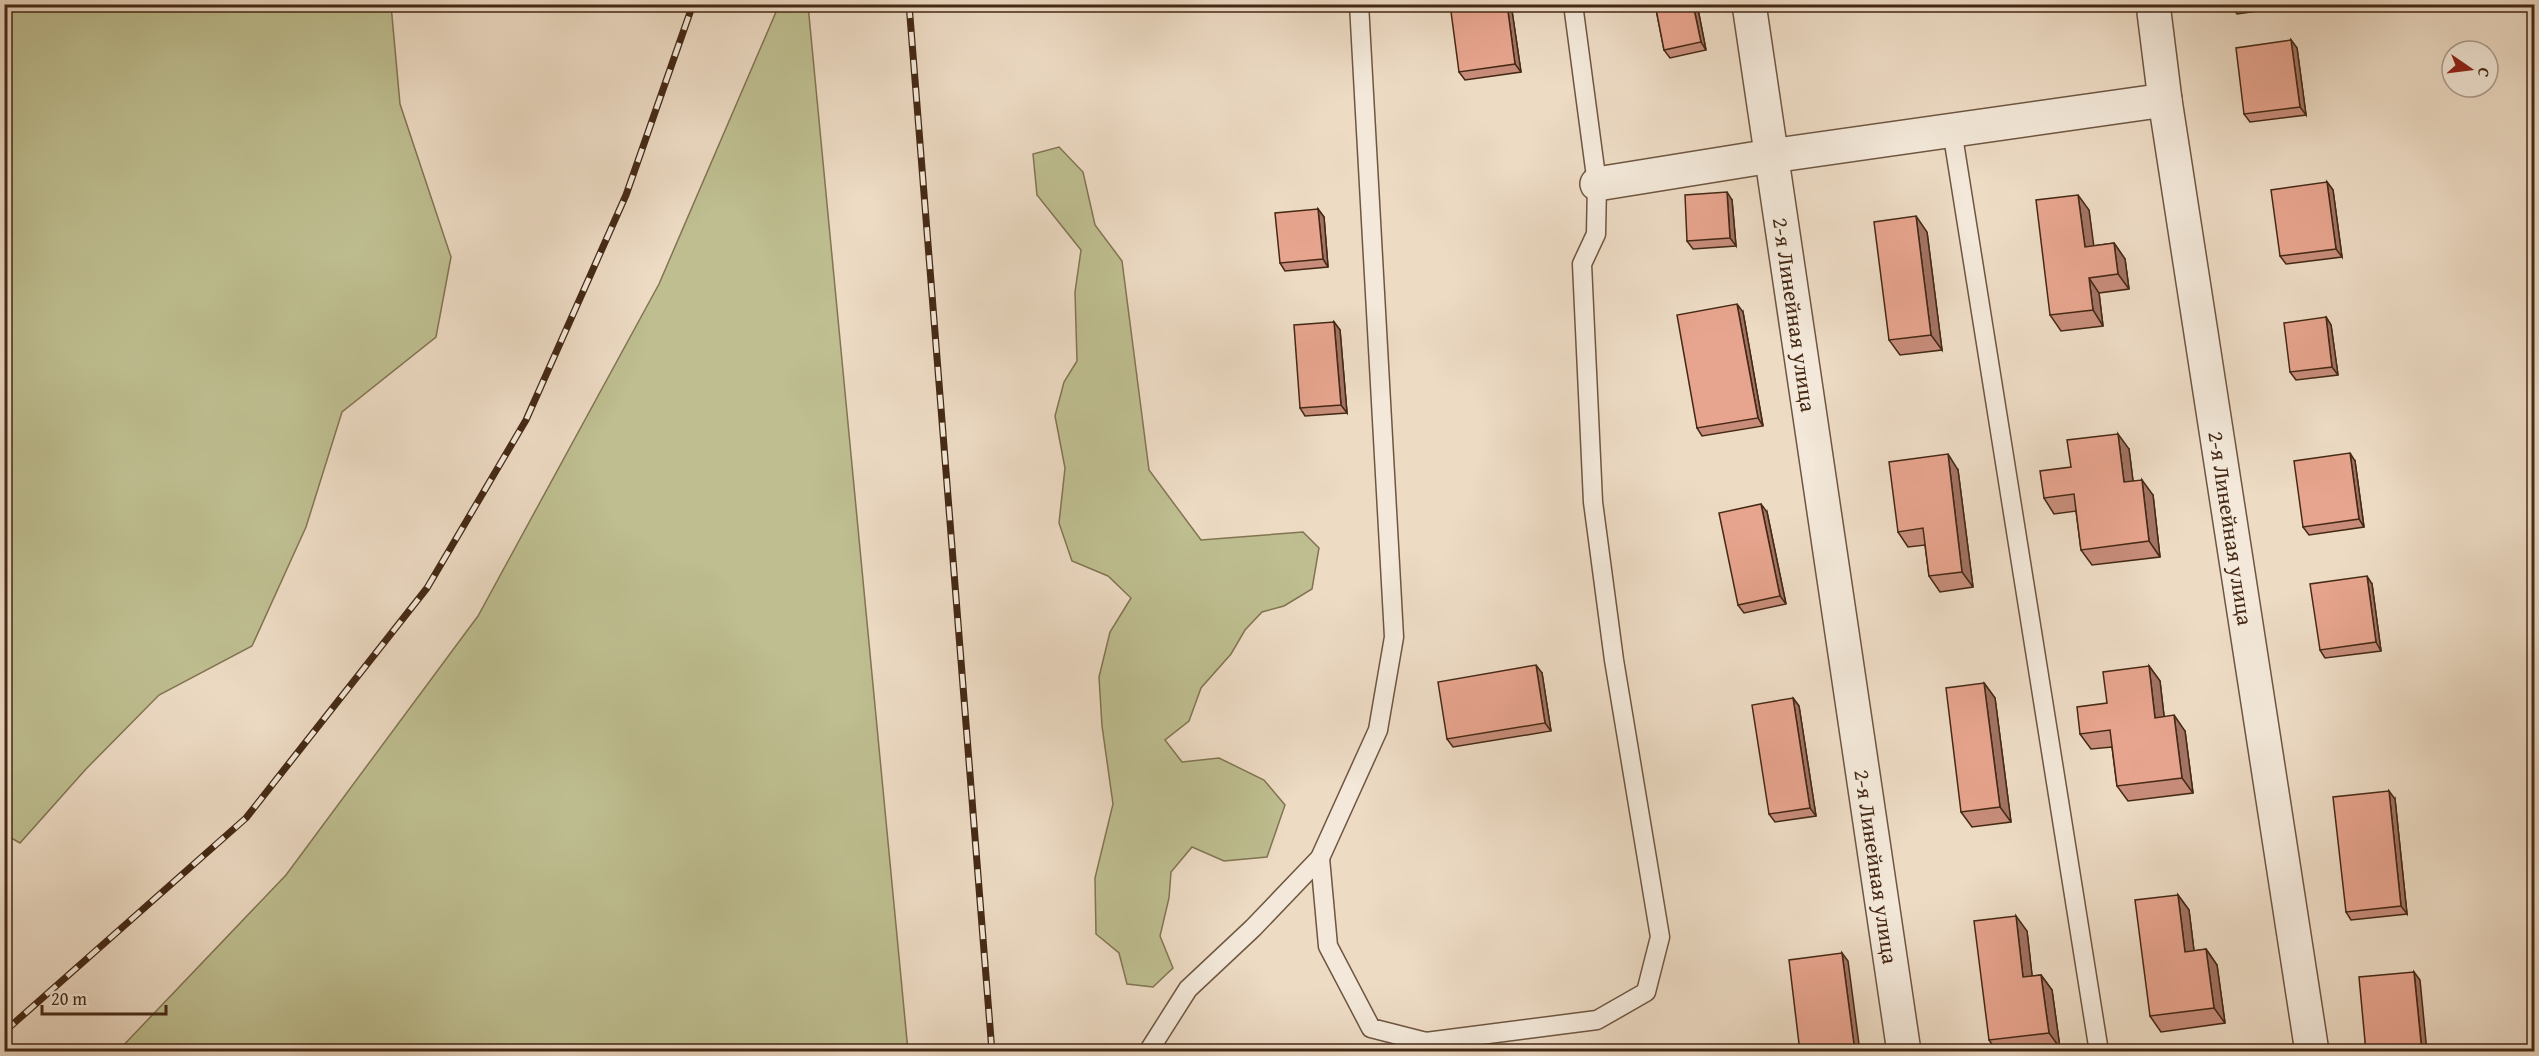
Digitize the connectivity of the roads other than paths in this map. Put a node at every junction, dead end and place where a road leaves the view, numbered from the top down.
1 (1359, 4) edge
2 (1573, 4) edge
3 (1749, 4) edge
4 (2153, 4) edge
5 (2165, 100) junction
6 (1952, 130) junction
7 (1771, 156) junction
8 (1598, 184) junction
9 (1320, 858) junction
10 (1148, 1052) edge
11 (1904, 1052) edge
12 (2099, 1052) edge
13 (2312, 1052) edge

1 - 9 lane
2 - 8 lane
3 - 7 street, 2-я Линейная улица
4 - 5 street, 2-я Линейная улица
5 - 6 street
5 - 13 street, 2-я Линейная улица
6 - 7 street
6 - 12 lane
7 - 8 street
7 - 11 street, 2-я Линейная улица
8 - 9 lane
9 - 10 lane

